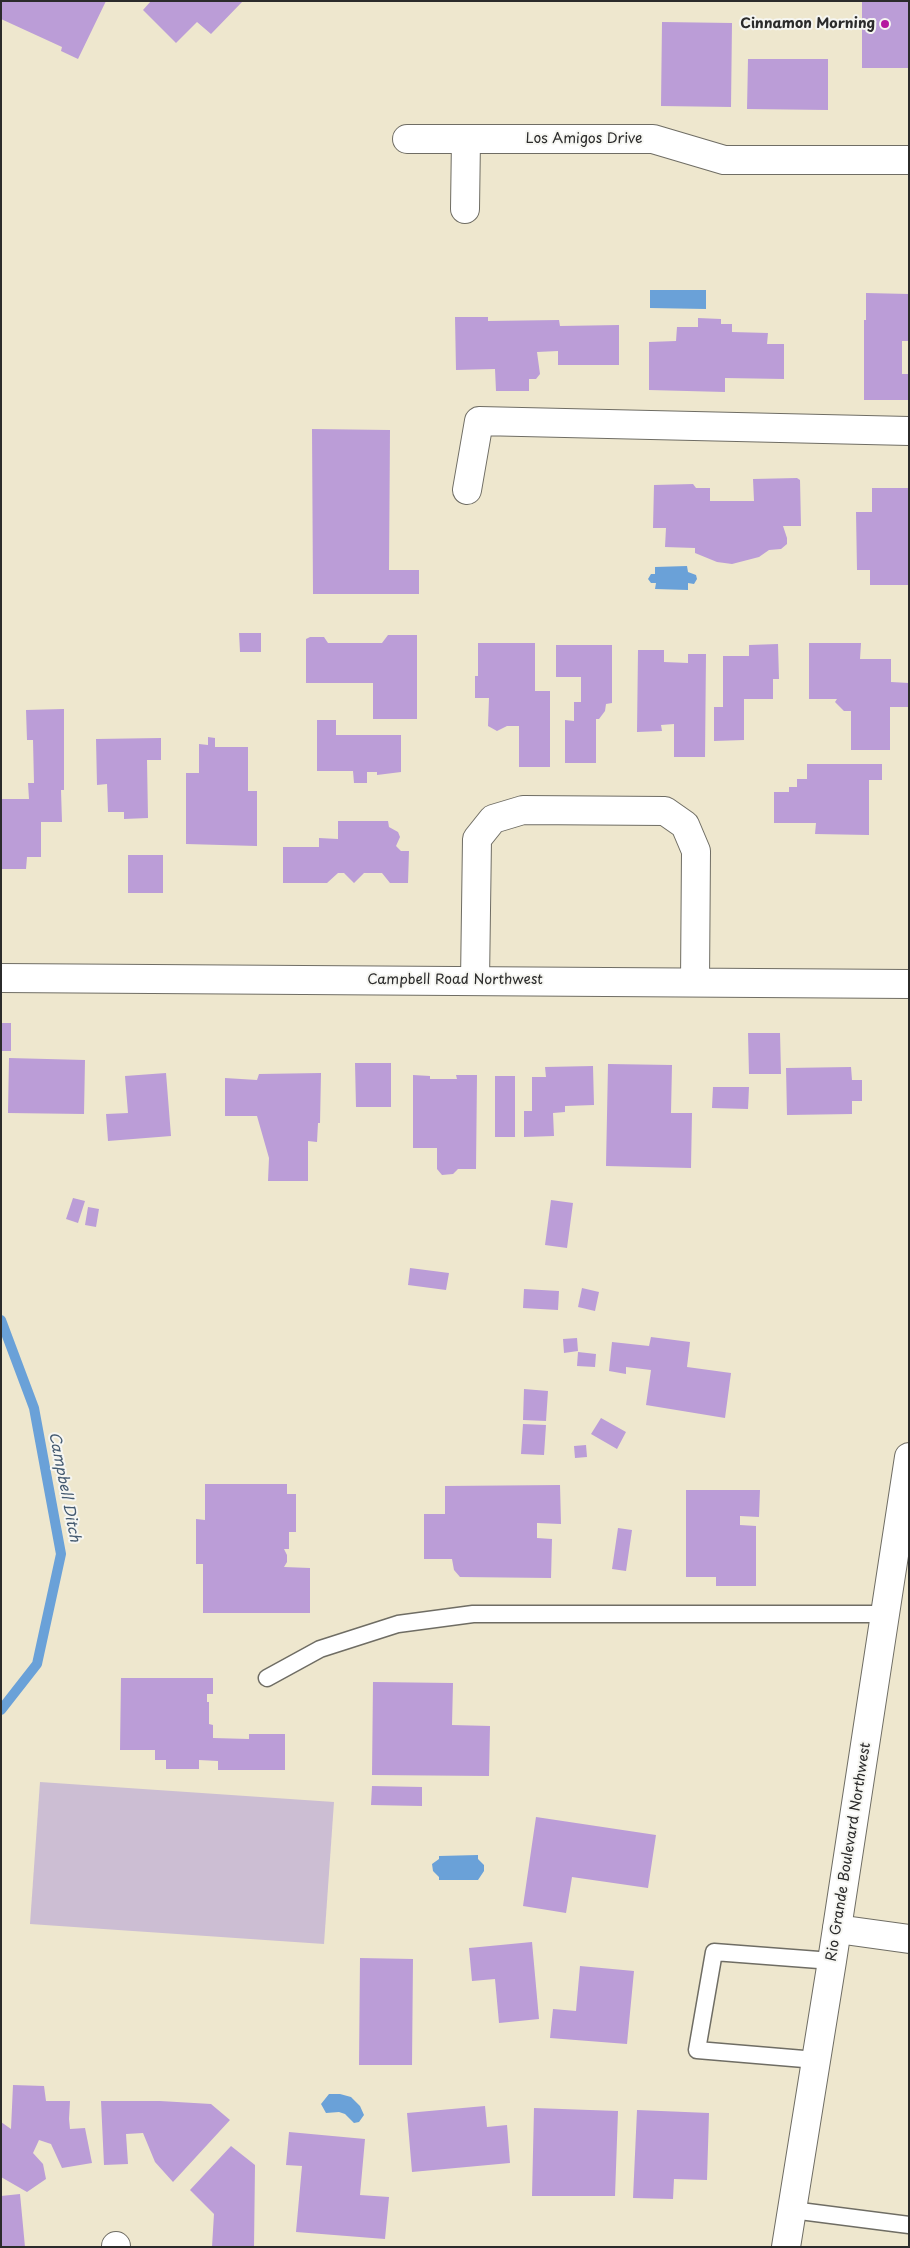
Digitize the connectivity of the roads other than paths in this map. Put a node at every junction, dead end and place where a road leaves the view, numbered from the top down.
1 (407, 139) dead end
2 (466, 139) junction
3 (909, 160) edge
4 (465, 209) dead end
5 (909, 431) edge
6 (467, 490) dead end
7 (1, 978) edge
8 (475, 980) junction
9 (695, 982) junction
10 (909, 984) edge
11 (909, 1457) edge
12 (885, 1614) junction
13 (267, 1678) dead end
14 (837, 1929) junction
15 (909, 1939) edge
16 (832, 1961) junction
17 (816, 2060) junction
18 (792, 2210) junction
19 (909, 2225) edge
20 (786, 2247) edge

1 - 2 street, Los Amigos Drive
2 - 3 street, Los Amigos Drive
2 - 4 street
5 - 6 street
7 - 8 street, Campbell Road Northwest
8 - 9 street, Campbell Road Northwest
8 - 9 street
9 - 10 street, Campbell Road Northwest
11 - 12 street, Rio Grande Boulevard Northwest
12 - 13 lane
12 - 14 street, Rio Grande Boulevard Northwest
14 - 15 street
14 - 16 street, Rio Grande Boulevard Northwest
16 - 17 street, Rio Grande Boulevard Northwest
16 - 17 lane
17 - 18 street, Rio Grande Boulevard Northwest
18 - 19 lane
18 - 20 street, Rio Grande Boulevard Northwest

